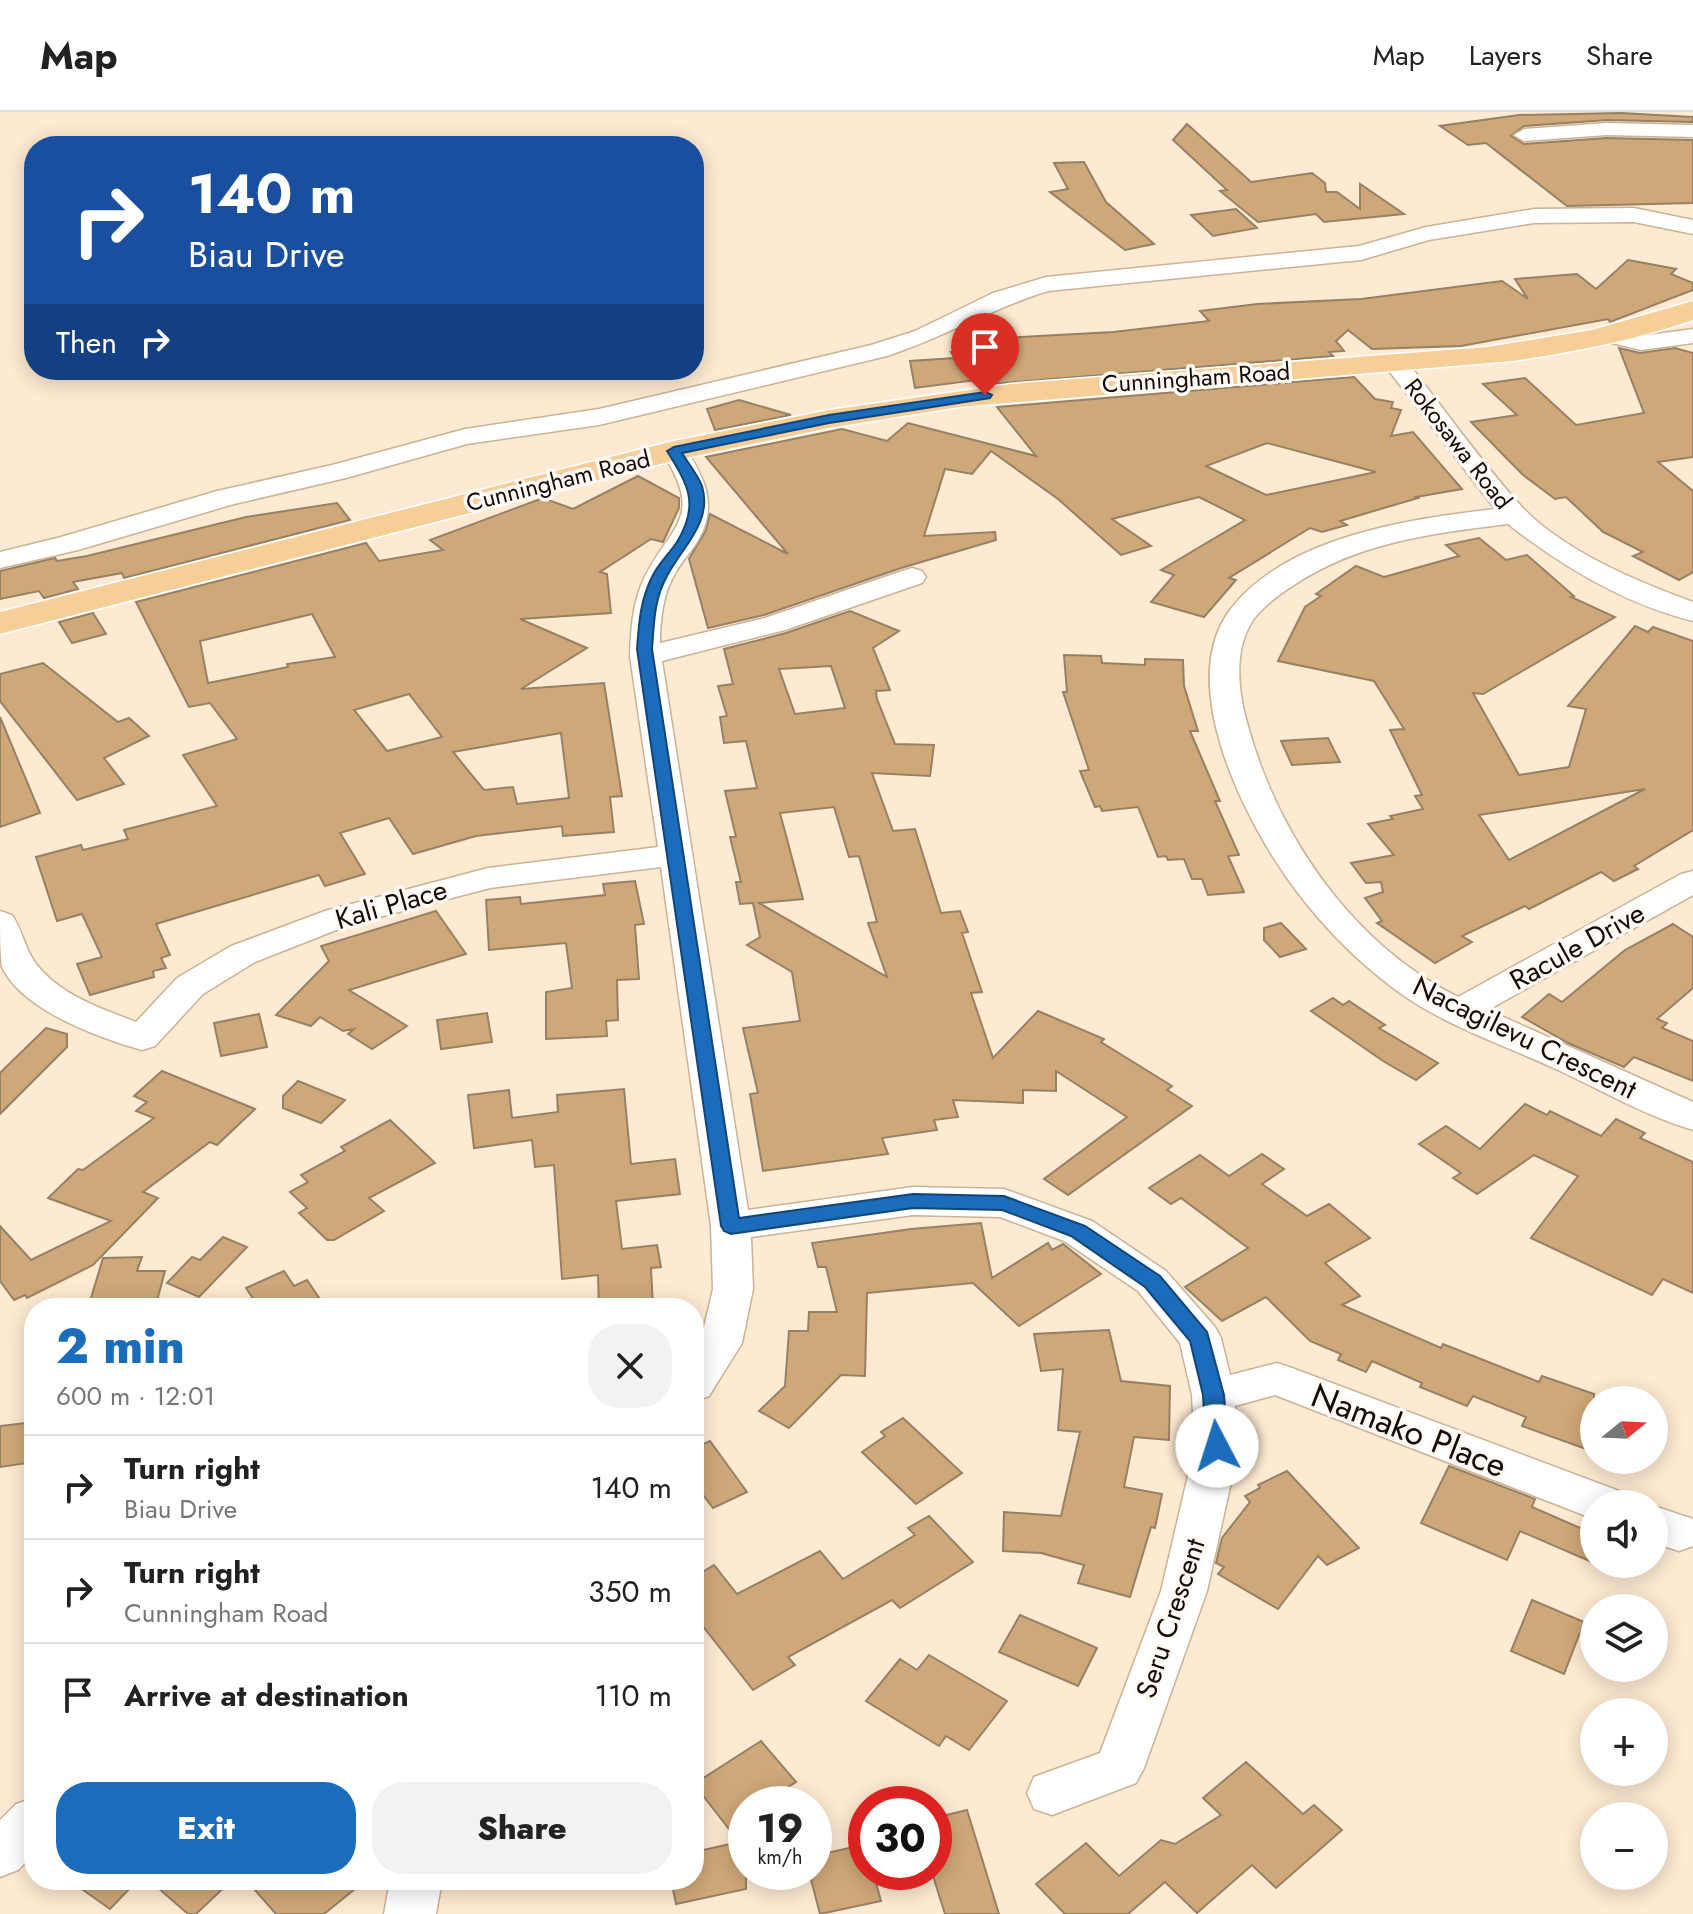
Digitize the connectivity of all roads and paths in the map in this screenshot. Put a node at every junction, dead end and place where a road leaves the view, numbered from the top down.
1 (1693, 131) edge
2 (1524, 135) dead end
3 (1693, 227) edge
4 (1693, 310) edge
5 (1609, 335) junction
6 (1693, 336) edge
7 (1395, 363) junction
8 (674, 451) junction
9 (1514, 515) junction
10 (0, 560) edge
11 (912, 577) dead end
12 (1693, 612) edge
13 (0, 623) edge
14 (645, 656) junction
15 (676, 855) junction
16 (1693, 881) edge
17 (0, 922) edge
18 (1460, 1011) junction
19 (1693, 1117) edge
20 (731, 1226) junction
21 (704, 1369) edge
22 (1213, 1395) junction
23 (1580, 1495) edge
24 (1052, 1793) dead end
25 (24, 1830) edge
26 (0, 1854) edge
27 (414, 1890) edge
28 (410, 1914) edge

1 - 2 street
3 - 10 street
4 - 5 main road, Cunningham Road
5 - 6 street
5 - 7 main road, Cunningham Road
7 - 8 main road, Cunningham Road
7 - 9 street, Rokosawa Road
8 - 13 main road, Cunningham Road
8 - 14 street
9 - 12 street, Rokosawa Road
9 - 18 street, Nacagilevu Crescent
11 - 14 street
14 - 15 street
15 - 17 street, Kali Place
15 - 20 street
16 - 18 street, Racule Drive
18 - 19 street, Nacagilevu Crescent
20 - 21 street
20 - 22 street, Seru Crescent
22 - 23 street, Namako Place
22 - 24 street, Seru Crescent
25 - 26 street
27 - 28 street

